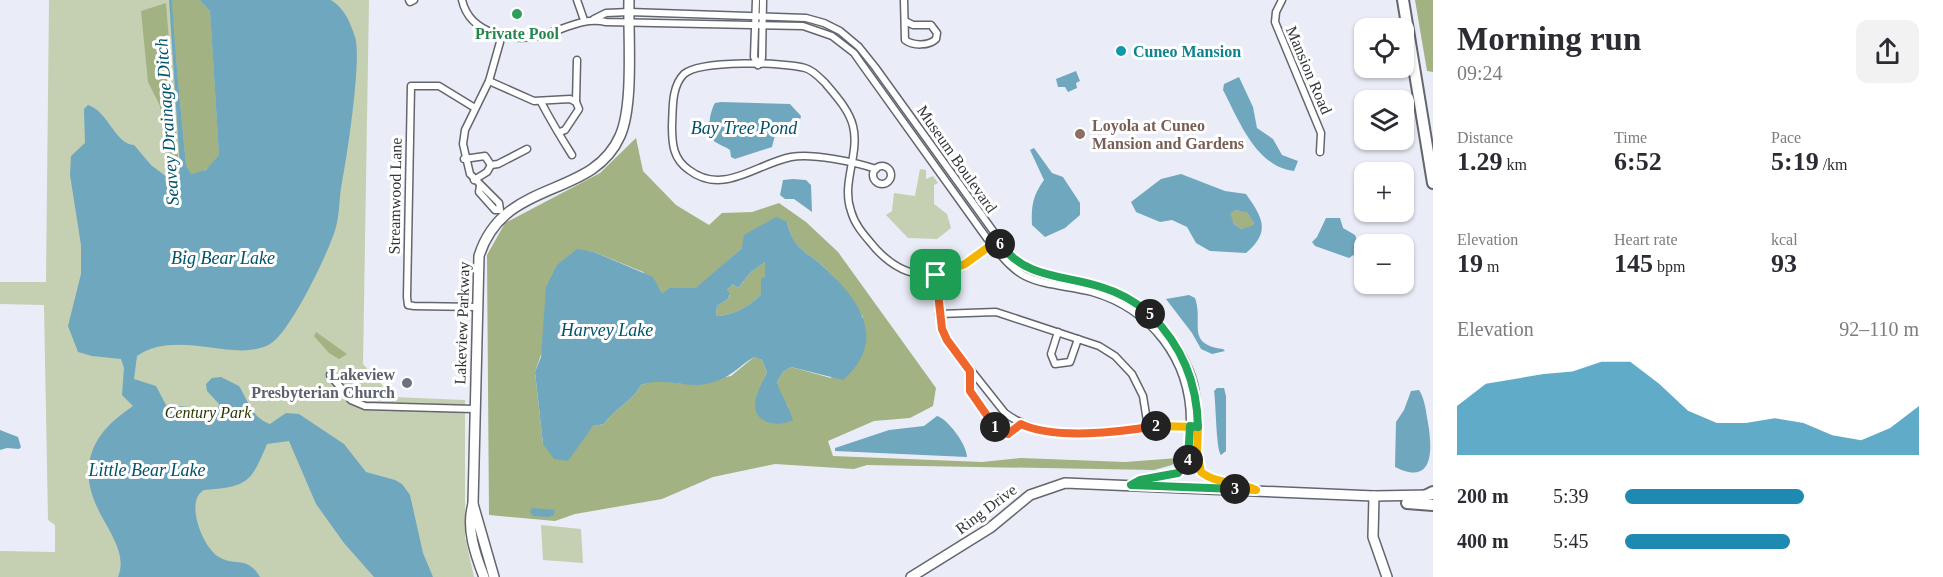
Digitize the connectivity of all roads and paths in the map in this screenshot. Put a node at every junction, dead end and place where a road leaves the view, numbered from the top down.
1 (409, 0) edge
2 (414, 0) edge
3 (462, 0) edge
4 (577, 0) edge
5 (629, 0) edge
6 (756, 0) edge
7 (763, 0) edge
8 (904, 0) edge
9 (1282, 0) edge
10 (1402, 0) edge
11 (628, 17) junction
12 (584, 20) junction
13 (755, 20) junction
14 (763, 20) junction
15 (905, 21) junction
16 (502, 35) junction
17 (578, 60) dead end
18 (758, 65) junction
19 (489, 81) junction
20 (541, 102) junction
21 (576, 102) junction
22 (476, 108) junction
23 (560, 132) junction
24 (527, 149) dead end
25 (1320, 152) dead end
26 (572, 154) dead end
27 (464, 159) junction
28 (851, 163) junction
29 (491, 165) junction
30 (1432, 167) edge
31 (876, 169) dead end
32 (474, 180) junction
33 (1433, 183) edge
34 (502, 212) junction
35 (994, 242) junction
36 (936, 275) junction
37 (477, 308) junction
38 (939, 314) junction
39 (1058, 332) junction
40 (1078, 339) junction
41 (970, 371) junction
42 (330, 375) dead end
43 (474, 409) junction
44 (1021, 424) junction
45 (1190, 426) junction
46 (1148, 427) junction
47 (1198, 427) junction
48 (1131, 485) junction
49 (1256, 490) junction
50 (1374, 496) junction
51 (1431, 498) edge
52 (1407, 503) joint
53 (473, 504) junction
54 (484, 577) edge
55 (494, 577) edge
56 (911, 577) edge
57 (1387, 577) edge

1 - 2 street
3 - 16 street
4 - 12 street
5 - 11 street, Lakeview Parkway
6 - 13 street
7 - 14 street
8 - 15 street
9 - 25 street, Mansion Road
10 - 30 main road
11 - 12 street, Museum Boulevard
11 - 13 street, Museum Boulevard
11 - 34 street, Lakeview Parkway
12 - 16 street, Museum Boulevard
13 - 14 street, Museum Boulevard
13 - 18 street
14 - 18 street
14 - 35 street, Museum Boulevard
15 - 15 street
16 - 19 street
17 - 21 street
18 - 28 street
18 - 28 street
19 - 20 street
19 - 22 street
20 - 21 street
20 - 23 street
21 - 23 street
22 - 27 street
22 - 37 street, Streamwood Lane
23 - 26 street
24 - 29 street
27 - 29 street
27 - 32 street
28 - 31 street
28 - 36 street
29 - 32 street
30 - 33 main road
32 - 34 street
34 - 37 street, Lakeview Parkway
35 - 36 street
35 - 45 street, Museum Boulevard
35 - 47 street, Museum Boulevard
36 - 38 street
37 - 43 street, Lakeview Parkway
38 - 39 street
38 - 41 street
39 - 40 street
39 - 40 street
40 - 46 street
41 - 44 street
41 - 44 street
42 - 43 street
43 - 53 street, Lakeview Parkway
44 - 46 street
45 - 46 street
45 - 47 street
45 - 48 street, Museum Boulevard
47 - 49 street, Museum Boulevard
48 - 49 street, Ring Drive
48 - 56 street, Ring Drive
49 - 50 street, Ring Drive
50 - 51 street, Ring Drive
50 - 52 street, Ring Drive
50 - 57 street
51 - 52 main road
53 - 54 street, Lakeview Parkway
53 - 55 street, Lakeview Parkway

